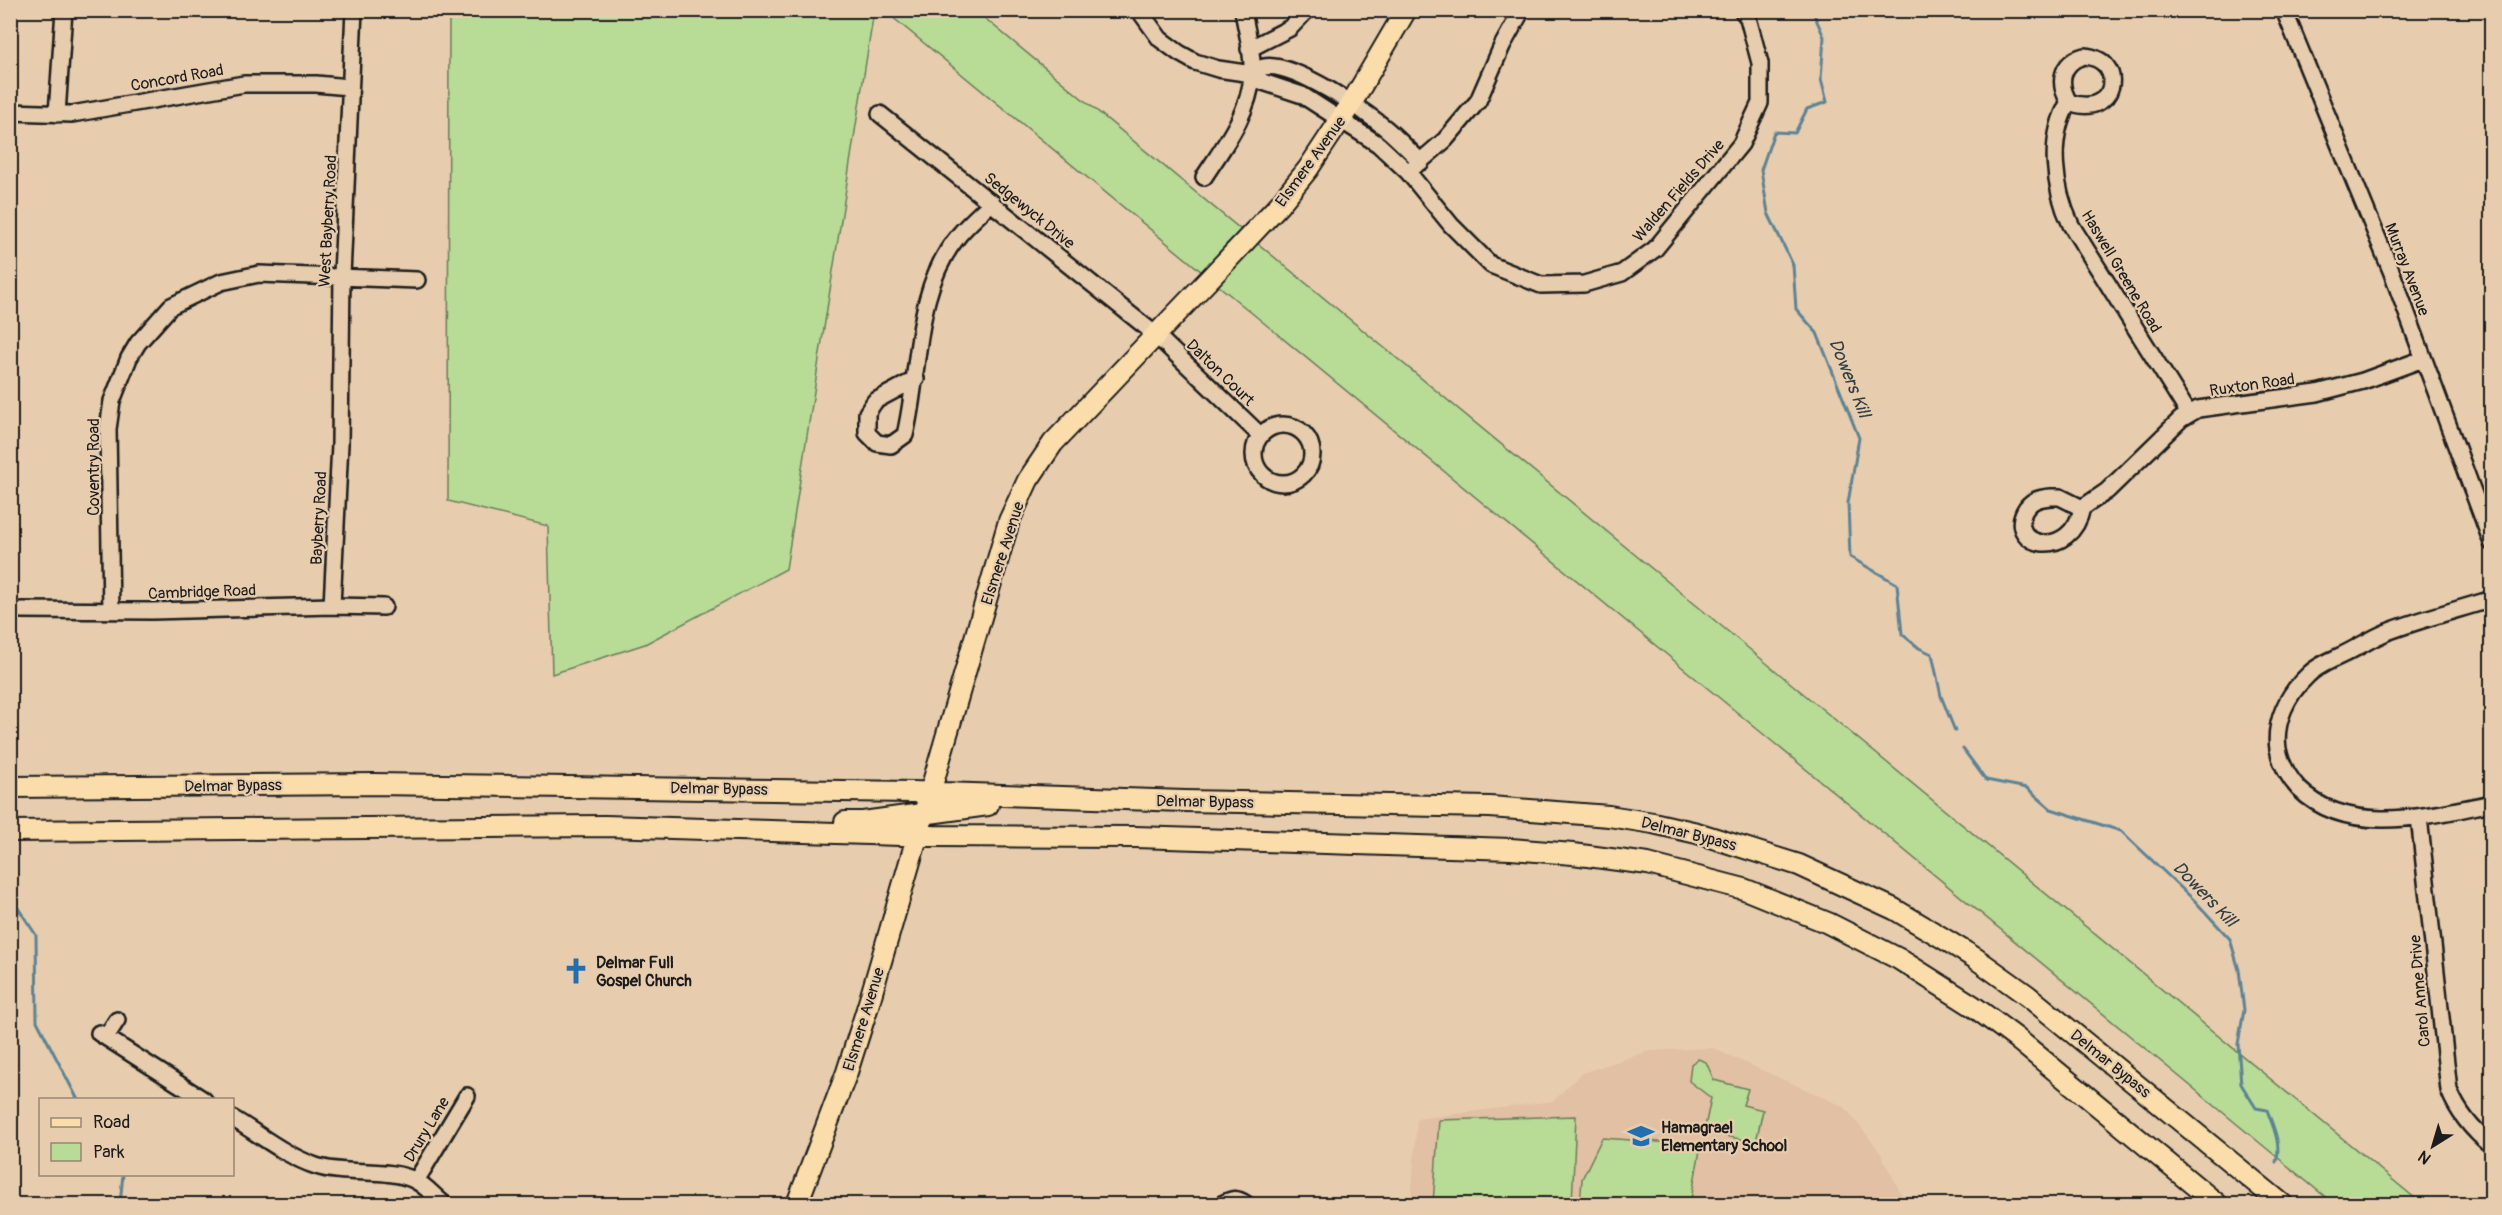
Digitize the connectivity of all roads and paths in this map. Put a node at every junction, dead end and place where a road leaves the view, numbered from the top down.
1 (64, 10) edge
2 (354, 10) edge
3 (1139, 10) edge
4 (1243, 10) edge
5 (1307, 10) edge
6 (1406, 10) edge
7 (1522, 10) edge
8 (1742, 10) edge
9 (2284, 10) edge
10 (1249, 49) junction
11 (1252, 74) junction
12 (350, 87) junction
13 (2069, 102) dead end
14 (10, 112) edge
15 (1346, 112) junction
16 (57, 114) junction
17 (880, 114) dead end
18 (1421, 162) junction
19 (1408, 172) junction
20 (1204, 177) dead end
21 (993, 202) junction
22 (342, 276) junction
23 (417, 280) dead end
24 (1156, 335) junction
25 (2423, 360) junction
26 (916, 379) dead end
27 (2189, 414) junction
28 (340, 433) joint
29 (1260, 435) dead end
30 (2082, 508) dead end
31 (2492, 543) edge
32 (2492, 599) edge
33 (332, 606) junction
34 (384, 607) dead end
35 (21, 610) dead end
36 (111, 611) junction
37 (10, 787) edge
38 (931, 792) junction
39 (1168, 800) junction
40 (2492, 803) edge
41 (925, 813) junction
42 (2420, 817) junction
43 (698, 829) junction
44 (10, 831) edge
45 (919, 835) junction
46 (117, 1020) dead end
47 (467, 1096) dead end
48 (201, 1098) edge
49 (234, 1119) edge
50 (2488, 1138) edge
51 (416, 1181) junction
52 (444, 1204) edge
53 (797, 1204) edge
54 (1222, 1204) edge
55 (1246, 1204) edge
56 (2217, 1204) edge
57 (2282, 1204) edge

1 - 16 street
2 - 12 street, West Bayberry Road
3 - 11 street
4 - 10 street
5 - 10 street
6 - 15 main road, Elsmere Avenue
7 - 18 street
8 - 19 street, Walden Fields Drive
9 - 25 street, Murray Avenue
10 - 11 street
11 - 15 street
11 - 20 street
12 - 16 street, Concord Road
12 - 22 street, West Bayberry Road
13 - 27 street, Haswell Greene Road
14 - 16 street, Concord Road
15 - 18 street
15 - 19 street, Walden Fields Drive
15 - 24 main road, Elsmere Avenue
17 - 21 street, Sedgewyck Drive
18 - 19 street
21 - 24 street, Sedgewyck Drive
21 - 26 street
22 - 23 street, Coventry Road
22 - 28 street, West Bayberry Road
22 - 36 street, Coventry Road
24 - 29 street, Dalton Court
24 - 38 main road, Elsmere Avenue
25 - 27 street, Ruxton Road
25 - 31 street, Murray Avenue
27 - 30 street, Ruxton Road
28 - 33 street, Bayberry Road
32 - 42 street
33 - 34 street, Cambridge Road
33 - 36 street, Cambridge Road
35 - 36 street, Cambridge Road
37 - 38 main road, Delmar Bypass
38 - 39 main road, Delmar Bypass
38 - 41 main road, Elsmere Avenue
39 - 41 main road
39 - 57 main road, Delmar Bypass
40 - 42 street
41 - 43 main road
41 - 45 main road, Elsmere Avenue
42 - 50 street, Carol Anne Drive
43 - 44 main road
43 - 45 main road
45 - 53 main road, Elsmere Avenue
45 - 56 main road
46 - 48 street
47 - 51 street, Drury Lane
49 - 51 street
51 - 52 street
54 - 55 street

